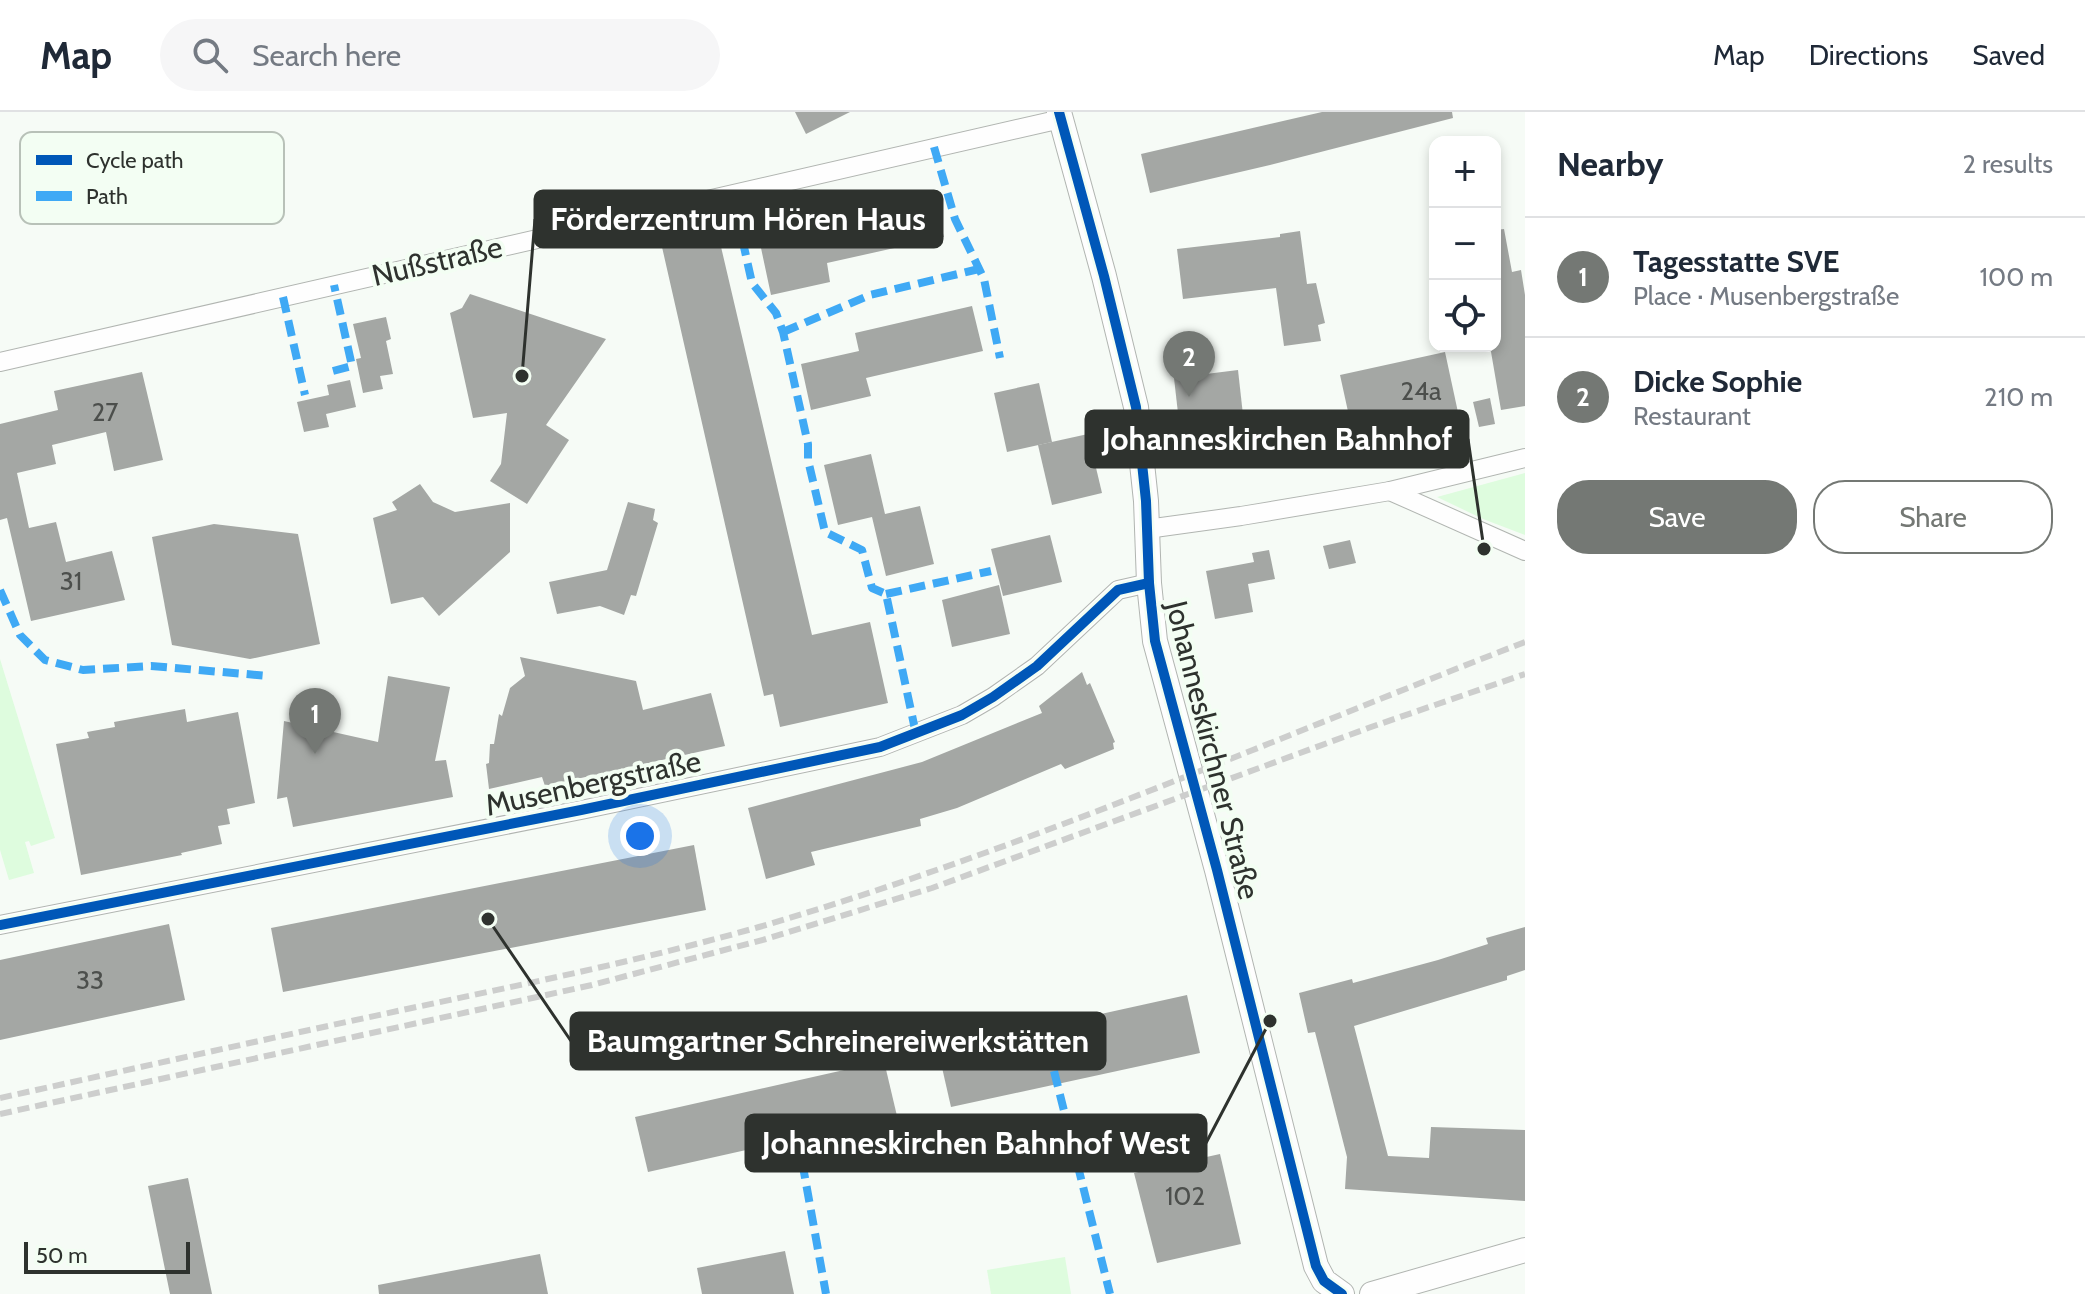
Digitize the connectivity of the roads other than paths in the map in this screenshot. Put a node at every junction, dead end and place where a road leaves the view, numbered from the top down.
1 (1060, 116) edge
2 (0, 362) edge
3 (1525, 458) edge
4 (1390, 491) junction
5 (1147, 529) junction
6 (1525, 551) edge
7 (1149, 583) junction
8 (0, 925) edge
9 (1525, 1250) edge
10 (1340, 1294) edge
11 (1372, 1294) edge

1 - 2 street, Nußstraße
1 - 5 street, Johanneskirchner Straße
3 - 4 street
4 - 5 street
4 - 6 street
5 - 7 street, Johanneskirchner Straße
7 - 8 street, Musenbergstraße
7 - 10 street, Johanneskirchner Straße
9 - 11 street

